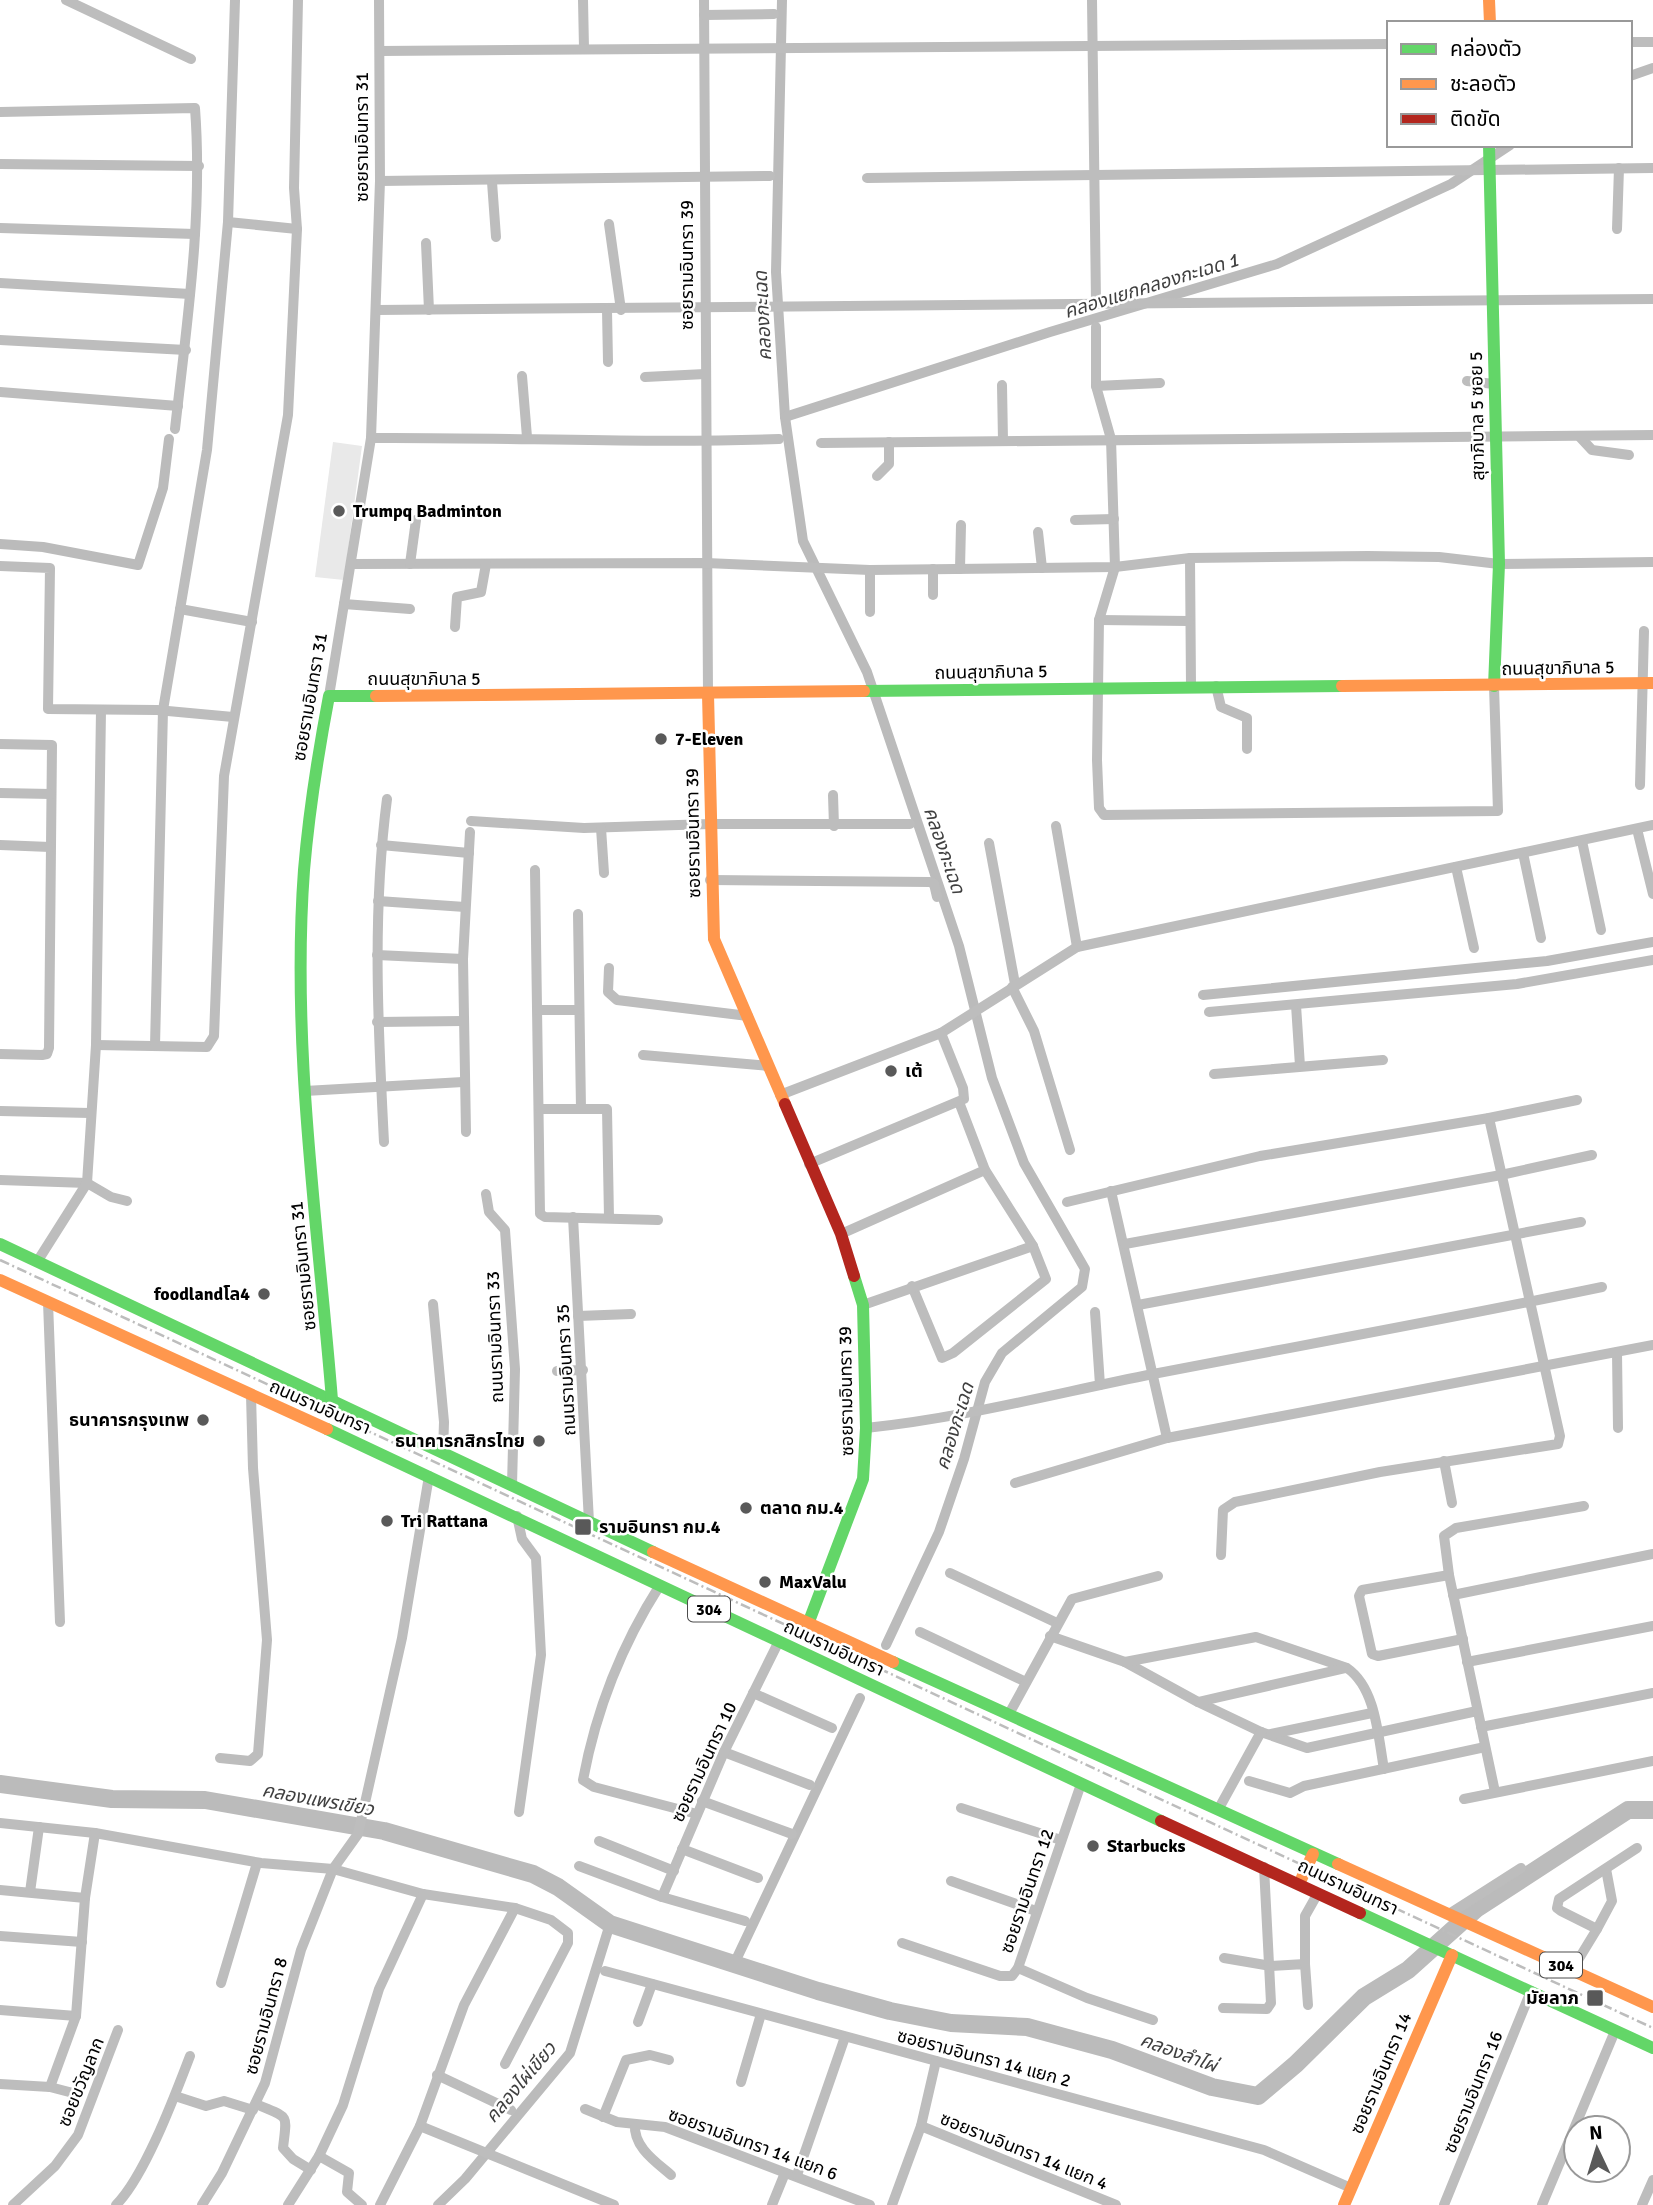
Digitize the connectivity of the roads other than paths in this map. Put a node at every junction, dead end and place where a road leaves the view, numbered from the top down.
1 (66, 0) edge
2 (234, 0) edge
3 (298, 0) edge
4 (379, 0) edge
5 (583, 0) edge
6 (704, 0) edge
7 (1092, 0) edge
8 (1489, 0) edge
9 (774, 14) dead end
10 (704, 15) junction
11 (1490, 21) edge
12 (1632, 42) edge
13 (1653, 42) edge
14 (1387, 44) edge
15 (1093, 47) junction
16 (584, 48) junction
17 (705, 48) junction
18 (380, 51) junction
19 (191, 58) dead end
20 (0, 112) edge
21 (1489, 147) edge
22 (0, 164) edge
23 (199, 166) junction
24 (1619, 168) junction
25 (1653, 168) edge
26 (1489, 170) junction
27 (1092, 174) junction
28 (770, 176) dead end
29 (705, 177) junction
30 (867, 177) dead end
31 (380, 181) junction
32 (492, 182) junction
33 (228, 222) junction
34 (609, 225) dead end
35 (0, 228) edge
36 (297, 229) junction
37 (1617, 229) dead end
38 (195, 234) junction
39 (496, 237) dead end
40 (426, 243) dead end
41 (0, 283) edge
42 (190, 294) junction
43 (1653, 299) edge
44 (1492, 300) junction
45 (1096, 302) junction
46 (705, 309) junction
47 (377, 310) junction
48 (429, 310) junction
49 (607, 310) junction
50 (621, 310) junction
51 (1096, 327) dead end
52 (0, 340) edge
53 (186, 350) junction
54 (608, 362) dead end
55 (705, 374) junction
56 (522, 376) dead end
57 (645, 376) dead end
58 (1467, 381) dead end
59 (1160, 383) dead end
60 (1494, 384) junction
61 (1002, 385) dead end
62 (1096, 386) junction
63 (0, 392) edge
64 (177, 406) junction
65 (175, 429) dead end
66 (1653, 435) edge
67 (1495, 436) junction
68 (1580, 436) junction
69 (527, 437) junction
70 (371, 438) junction
71 (779, 439) dead end
72 (1111, 439) junction
73 (1003, 441) junction
74 (707, 442) junction
75 (889, 442) junction
76 (821, 443) dead end
77 (1629, 455) dead end
78 (877, 475) dead end
79 (1114, 519) junction
80 (416, 520) dead end
81 (1075, 520) dead end
82 (961, 525) dead end
83 (1038, 532) dead end
84 (1190, 558) junction
85 (1653, 562) edge
86 (706, 563) junction
87 (351, 564) junction
88 (410, 564) junction
89 (486, 564) junction
90 (1499, 564) junction
91 (0, 566) edge
92 (1115, 567) junction
93 (1042, 568) junction
94 (933, 569) junction
95 (960, 569) junction
96 (870, 570) junction
97 (933, 595) dead end
98 (344, 604) junction
99 (410, 608) dead end
100 (180, 609) junction
101 (870, 612) dead end
102 (1099, 620) junction
103 (1189, 621) junction
104 (252, 622) junction
105 (455, 627) dead end
106 (1644, 631) dead end
107 (1648, 684) edge
108 (1097, 686) junction
109 (1494, 686) junction
110 (1191, 687) junction
111 (1216, 687) junction
112 (708, 694) junction
113 (329, 696) junction
114 (101, 709) junction
115 (163, 710) junction
116 (233, 717) junction
117 (0, 744) edge
118 (1247, 749) dead end
119 (1640, 785) dead end
120 (0, 793) edge
121 (51, 794) junction
122 (833, 796) dead end
123 (387, 799) dead end
124 (709, 824) junction
125 (910, 824) dead end
126 (1653, 825) edge
127 (834, 826) junction
128 (1056, 826) dead end
129 (601, 828) junction
130 (1637, 828) junction
131 (1582, 841) junction
132 (989, 843) dead end
133 (0, 845) edge
134 (381, 845) junction
135 (50, 847) junction
136 (469, 853) junction
137 (1523, 853) junction
138 (1456, 867) junction
139 (535, 870) dead end
140 (604, 873) dead end
141 (710, 880) junction
142 (1653, 894) edge
143 (937, 897) dead end
144 (378, 901) junction
145 (465, 907) junction
146 (578, 914) dead end
147 (1601, 930) dead end
148 (1541, 938) dead end
149 (1077, 947) junction
150 (1474, 948) dead end
151 (377, 955) junction
152 (463, 960) junction
153 (1653, 960) edge
154 (609, 968) dead end
155 (1014, 986) junction
156 (1297, 1005) junction
157 (538, 1010) junction
158 (579, 1010) junction
159 (1209, 1012) dead end
160 (748, 1016) junction
161 (377, 1021) junction
162 (463, 1021) junction
163 (941, 1033) junction
164 (96, 1045) junction
165 (155, 1046) junction
166 (0, 1054) edge
167 (643, 1055) dead end
168 (1383, 1059) dead end
169 (769, 1066) junction
170 (1300, 1066) junction
171 (1214, 1074) dead end
172 (463, 1082) junction
173 (381, 1087) junction
174 (305, 1091) junction
175 (780, 1095) junction
176 (1577, 1100) dead end
177 (958, 1102) junction
178 (540, 1109) junction
179 (581, 1109) junction
180 (0, 1111) edge
181 (90, 1113) junction
182 (1489, 1118) junction
183 (466, 1132) dead end
184 (384, 1142) dead end
185 (1070, 1150) dead end
186 (1592, 1155) dead end
187 (809, 1164) junction
188 (985, 1170) junction
189 (1501, 1175) junction
190 (0, 1180) edge
191 (88, 1183) junction
192 (1111, 1192) junction
193 (486, 1194) dead end
194 (127, 1201) dead end
195 (1067, 1202) dead end
196 (573, 1217) junction
197 (609, 1218) junction
198 (658, 1220) dead end
199 (1581, 1222) dead end
200 (841, 1234) junction
201 (1515, 1237) junction
202 (0, 1244) edge
203 (1125, 1244) junction
204 (1033, 1247) junction
205 (37, 1262) junction
206 (0, 1280) edge
207 (912, 1286) junction
208 (1602, 1287) dead end
209 (48, 1302) junction
210 (1530, 1302) junction
211 (433, 1304) dead end
212 (863, 1305) junction
213 (1138, 1305) junction
214 (1095, 1312) dead end
215 (631, 1314) dead end
216 (578, 1316) junction
217 (1653, 1345) edge
218 (1617, 1352) junction
219 (1545, 1367) junction
220 (583, 1370) junction
221 (557, 1371) dead end
222 (1154, 1374) junction
223 (1100, 1385) junction
224 (251, 1395) junction
225 (332, 1400) junction
226 (866, 1428) junction
227 (1618, 1428) dead end
228 (1167, 1438) junction
229 (443, 1453) junction
230 (1444, 1461) junction
231 (429, 1476) junction
232 (1015, 1483) dead end
233 (512, 1485) junction
234 (1452, 1503) dead end
235 (1584, 1506) dead end
236 (517, 1516) junction
237 (589, 1522) junction
238 (1221, 1555) dead end
239 (1653, 1555) edge
240 (950, 1573) dead end
241 (1449, 1575) junction
242 (1158, 1576) dead end
243 (660, 1585) junction
244 (1453, 1595) junction
245 (60, 1622) dead end
246 (1057, 1623) junction
247 (808, 1624) junction
248 (1653, 1626) edge
249 (920, 1632) dead end
250 (1050, 1636) junction
251 (1463, 1639) junction
252 (779, 1641) junction
253 (1125, 1662) junction
254 (1467, 1662) junction
255 (1347, 1668) junction
256 (1026, 1682) junction
257 (753, 1693) junction
258 (1653, 1693) edge
259 (1198, 1702) junction
260 (1477, 1711) junction
261 (1372, 1713) junction
262 (1009, 1714) junction
263 (1481, 1727) junction
264 (832, 1728) dead end
265 (1266, 1733) junction
266 (1377, 1733) junction
267 (1485, 1747) junction
268 (724, 1752) junction
269 (220, 1758) dead end
270 (1653, 1760) edge
271 (1384, 1769) junction
272 (1249, 1781) dead end
273 (1081, 1784) junction
274 (810, 1785) dead end
275 (1495, 1792) junction
276 (1464, 1799) dead end
277 (702, 1801) junction
278 (961, 1808) dead end
279 (1217, 1810) junction
280 (519, 1812) dead end
281 (697, 1814) junction
282 (0, 1823) edge
283 (39, 1826) junction
284 (95, 1833) junction
285 (792, 1834) dead end
286 (1061, 1840) junction
287 (600, 1841) dead end
288 (682, 1849) junction
289 (1637, 1849) dead end
290 (1313, 1854) junction
291 (257, 1863) junction
292 (579, 1866) dead end
293 (1264, 1867) junction
294 (1521, 1868) dead end
295 (333, 1869) junction
296 (1606, 1869) junction
297 (674, 1871) junction
298 (758, 1878) dead end
299 (951, 1881) dead end
300 (1299, 1884) junction
301 (0, 1890) edge
302 (30, 1892) junction
303 (1318, 1893) junction
304 (423, 1895) junction
305 (662, 1897) junction
306 (85, 1898) junction
307 (515, 1908) junction
308 (1036, 1911) junction
309 (1452, 1916) junction
310 (745, 1920) dead end
311 (1597, 1929) junction
312 (0, 1936) edge
313 (82, 1942) junction
314 (902, 1942) dead end
315 (1446, 1952) junction
316 (1224, 1958) dead end
317 (1305, 1964) junction
318 (1271, 1966) junction
319 (1018, 1968) junction
320 (1572, 1970) junction
321 (605, 1971) dead end
322 (221, 1983) dead end
323 (652, 1984) junction
324 (1531, 1991) junction
325 (1308, 2005) dead end
326 (1653, 2007) edge
327 (1223, 2008) dead end
328 (0, 2010) edge
329 (761, 2014) junction
330 (76, 2016) junction
331 (1153, 2020) dead end
332 (638, 2022) dead end
333 (118, 2030) dead end
334 (1615, 2031) junction
335 (845, 2037) junction
336 (1653, 2048) edge
337 (190, 2056) dead end
338 (669, 2060) dead end
339 (936, 2061) junction
340 (505, 2064) dead end
341 (437, 2075) junction
342 (741, 2082) dead end
343 (0, 2084) edge
344 (50, 2087) junction
345 (73, 2093) dead end
346 (175, 2096) junction
347 (254, 2107) junction
348 (585, 2109) dead end
349 (511, 2110) dead end
350 (604, 2117) junction
351 (635, 2124) junction
352 (420, 2126) junction
353 (921, 2126) junction
354 (319, 2157) junction
355 (311, 2170) junction
356 (785, 2173) junction
357 (671, 2175) dead end
358 (797, 2175) junction
359 (1653, 2180) edge
360 (1351, 2188) junction
361 (13, 2205) edge
362 (117, 2205) edge
363 (202, 2205) edge
364 (288, 2205) edge
365 (362, 2205) edge
366 (380, 2205) edge
367 (614, 2205) edge
368 (772, 2205) edge
369 (870, 2205) edge
370 (892, 2205) edge
371 (1116, 2205) edge
372 (1344, 2205) edge
373 (1444, 2205) edge
374 (1542, 2205) edge
375 (1643, 2205) edge

1 - 19 street
2 - 33 street
3 - 36 street
4 - 18 street, ซอยรามอินทรา 31
5 - 16 street
6 - 10 street, ซอยรามอินทรา 39
7 - 15 street
8 - 11 street
9 - 10 street
10 - 17 street, ซอยรามอินทรา 39
12 - 13 street
14 - 15 street
15 - 17 street
15 - 27 street
16 - 17 street
16 - 18 street
17 - 29 street, ซอยรามอินทรา 39
18 - 31 street, ซอยรามอินทรา 31
20 - 23 street
21 - 26 street, สุขาภิบาล 5 ซอย 5
22 - 23 street
23 - 38 street
24 - 25 street
24 - 26 street
24 - 37 street
26 - 27 street
26 - 44 street, สุขาภิบาล 5 ซอย 5
27 - 30 street
27 - 45 street
28 - 29 street
29 - 32 street
29 - 46 street, ซอยรามอินทรา 39
31 - 32 street
31 - 47 street, ซอยรามอินทรา 31
32 - 39 street
33 - 36 street
33 - 100 street
34 - 50 street
35 - 38 street
36 - 104 street
38 - 42 street
40 - 48 street
41 - 42 street
42 - 53 street
43 - 44 street
44 - 45 street
44 - 60 street, สุขาภิบาล 5 ซอย 5
45 - 46 street
46 - 50 street
46 - 55 street, ซอยรามอินทรา 39
47 - 48 street
47 - 70 street, ซอยรามอินทรา 31
48 - 49 street
49 - 50 street
49 - 54 street
51 - 62 street
52 - 53 street
53 - 64 street
55 - 57 street
55 - 74 street, ซอยรามอินทรา 39
56 - 69 street
58 - 60 street
59 - 62 street
60 - 67 street, สุขาภิบาล 5 ซอย 5
61 - 73 street
62 - 72 street
63 - 64 street
64 - 65 street
66 - 68 street
67 - 68 street
67 - 72 street
67 - 90 street, สุขาภิบาล 5 ซอย 5
68 - 77 street
69 - 70 street
69 - 74 street
70 - 87 street, ซอยรามอินทรา 31
71 - 74 street
72 - 73 street
72 - 79 street
73 - 75 street
74 - 86 street, ซอยรามอินทรา 39
75 - 76 street
75 - 78 street
79 - 81 street
79 - 92 street
80 - 88 street
82 - 95 street
83 - 93 street
84 - 90 street
84 - 92 street
84 - 103 street
85 - 90 street
86 - 89 street
86 - 96 street
86 - 112 street, ซอยรามอินทรา 39
87 - 88 street
87 - 98 street, ซอยรามอินทรา 31
88 - 89 street
89 - 105 street
90 - 109 street, สุขาภิบาล 5 ซอย 5
91 - 114 street
92 - 93 street
92 - 102 street
93 - 95 street
94 - 95 street
94 - 96 street
94 - 97 street
96 - 101 street
98 - 99 street
98 - 113 street, ซอยรามอินทรา 31
100 - 104 street
100 - 115 street
102 - 103 street
102 - 108 street
103 - 110 street
104 - 116 street
106 - 107 street
107 - 109 street, ถนนสุขาภิบาล 5
107 - 119 street
108 - 109 street
108 - 110 street, ถนนสุขาภิบาล 5
108 - 112 street, ถนนสุขาภิบาล 5
109 - 111 street, ถนนสุขาภิบาล 5
110 - 111 street, ถนนสุขาภิบาล 5
111 - 118 street
112 - 113 street, ถนนสุขาภิบาล 5
112 - 124 street, ซอยรามอินทรา 39
113 - 174 street, ซอยรามอินทรา 31
114 - 115 street
114 - 164 street
115 - 116 street
115 - 165 street
116 - 165 street
117 - 121 street
120 - 121 street
121 - 135 street
122 - 127 street
123 - 134 street
124 - 127 street
124 - 129 street
124 - 141 street, ซอยรามอินทรา 39
125 - 127 street
126 - 130 street
128 - 149 street
129 - 136 street
129 - 140 street
130 - 131 street
130 - 142 street
131 - 137 street
131 - 147 street
132 - 155 street
133 - 135 street
134 - 136 street
134 - 144 street
135 - 166 street
136 - 145 street
137 - 138 street
137 - 148 street
138 - 149 street
138 - 150 street
139 - 157 street
141 - 143 street
141 - 160 street, ซอยรามอินทรา 39
144 - 145 street
144 - 151 street
145 - 152 street
146 - 158 street
149 - 155 street
151 - 152 street
151 - 161 street
152 - 162 street
153 - 156 street
154 - 160 street
155 - 163 street
155 - 185 street
156 - 159 street
156 - 170 street
157 - 158 street
157 - 178 street
158 - 179 street
160 - 169 street, ซอยรามอินทรา 39
161 - 162 street
161 - 173 street
162 - 172 street
163 - 175 street
163 - 177 street
164 - 165 street
164 - 181 street
167 - 169 street
168 - 170 street
169 - 175 street, ซอยรามอินทรา 39
170 - 171 street
172 - 173 street
172 - 183 street
173 - 174 street
173 - 184 street
174 - 225 street, ซอยรามอินทรา 31
175 - 187 street, ซอยรามอินทรา 39
176 - 182 street
177 - 187 street
177 - 188 street
178 - 179 street
178 - 196 street
179 - 197 street
180 - 181 street
181 - 191 street
182 - 189 street
182 - 192 street
186 - 189 street
187 - 200 street, ซอยรามอินทรา 39
188 - 200 street
188 - 204 street
189 - 201 street
189 - 203 street
190 - 191 street
191 - 194 street
191 - 205 street
192 - 195 street
192 - 203 street
193 - 233 street, ถนนรามอินทรา 33
196 - 197 street
196 - 216 street, ถนนรามอินทรา 35
197 - 198 street
199 - 201 street
200 - 212 street, ซอยรามอินทรา 39
201 - 210 street
201 - 213 street
202 - 205 street, ถนนรามอินทรา / 304
203 - 213 street
204 - 207 street
204 - 207 street
205 - 225 street, ถนนรามอินทรา / 304
206 - 209 street, ถนนรามอินทรา / 304
207 - 212 street
208 - 210 street
209 - 224 street, ถนนรามอินทรา / 304
209 - 245 street
210 - 219 street
210 - 222 street
211 - 229 street
212 - 226 street, ซอยรามอินทรา 39
213 - 222 street
214 - 223 street
215 - 216 street
216 - 220 street, ถนนรามอินทรา 35
217 - 218 street
218 - 219 street
218 - 227 street
219 - 228 street
219 - 230 street
220 - 221 street
220 - 237 street, ถนนรามอินทรา 35
222 - 223 street
222 - 228 street
223 - 226 street
224 - 231 street, ถนนรามอินทรา / 304
224 - 269 street
225 - 229 street, ถนนรามอินทรา / 304
226 - 247 street, ซอยรามอินทรา 39
228 - 232 street
229 - 233 street, ถนนรามอินทรา / 304
230 - 234 street
230 - 238 street
231 - 236 street, ถนนรามอินทรา / 304
231 - 295 street, ซอยรามอินทรา 8
233 - 237 street, ถนนรามอินทรา / 304
235 - 241 street
236 - 243 street, ถนนรามอินทรา / 304
236 - 280 street
237 - 247 street, ถนนรามอินทรา / 304
239 - 244 street
240 - 246 street
241 - 244 street
241 - 251 street
242 - 246 street
243 - 252 street, ถนนรามอินทรา / 304
243 - 281 street
244 - 251 street
246 - 250 street
247 - 262 street, ถนนรามอินทรา / 304
248 - 254 street
249 - 256 street
250 - 253 street
250 - 256 street
251 - 254 street
252 - 257 street, ซอยรามอินทรา 10
252 - 273 street, ถนนรามอินทรา / 304
253 - 255 street
253 - 259 street
254 - 260 street
255 - 259 street
255 - 261 street
256 - 262 street
257 - 264 street
257 - 268 street, ซอยรามอินทรา 10
258 - 263 street
259 - 265 street
260 - 263 street
260 - 266 street
261 - 265 street
261 - 266 street
262 - 279 street, ถนนรามอินทรา / 304
263 - 267 street
265 - 266 street
265 - 279 street
266 - 271 street
267 - 271 street
267 - 275 street
268 - 274 street
268 - 277 street, ซอยรามอินทรา 10
270 - 275 street
271 - 272 street
273 - 286 street, ซอยรามอินทรา 12
273 - 293 street, ถนนรามอินทรา / 304
275 - 276 street
277 - 281 street, ซอยรามอินทรา 10
277 - 285 street
278 - 286 street
279 - 290 street, ถนนรามอินทรา / 304
281 - 288 street, ซอยรามอินทรา 10
282 - 283 street
283 - 284 street
283 - 302 street
284 - 291 street
284 - 306 street
286 - 308 street, ซอยรามอินทรา 12
287 - 297 street
288 - 297 street, ซอยรามอินทรา 10
288 - 298 street
289 - 296 street
290 - 300 street
290 - 309 street, ถนนรามอินทรา / 304
291 - 295 street
291 - 322 street
292 - 305 street
293 - 300 street, ถนนรามอินทรา / 304
293 - 318 street
294 - 309 street
295 - 304 street
295 - 347 street, ซอยรามอินทรา 8
296 - 311 street
296 - 311 street
297 - 305 street, ซอยรามอินทรา 10
299 - 308 street
300 - 303 street, ถนนรามอินทรา / 304
301 - 302 street
302 - 306 street
303 - 315 street, ถนนรามอินทรา / 304
303 - 317 street
304 - 307 street
304 - 354 street
305 - 310 street
306 - 313 street
307 - 340 street
307 - 341 street
308 - 319 street, ซอยรามอินทรา 12
309 - 320 street, ถนนรามอินทรา / 304
311 - 320 street
312 - 313 street
313 - 330 street
314 - 319 street, ซอยรามอินทรา 12
315 - 324 street, ถนนรามอินทรา / 304
315 - 360 street, ซอยรามอินทรา 14
316 - 318 street
317 - 318 street
317 - 325 street
318 - 327 street
319 - 331 street
320 - 326 street, ถนนรามอินทรา / 304
321 - 323 street, ซอยรามอินทรา 14 แยก 2
323 - 329 street, ซอยรามอินทรา 14 แยก 2
323 - 332 street
324 - 334 street, ถนนรามอินทรา / 304
324 - 373 street, ซอยรามอินทรา 16
328 - 330 street
329 - 335 street, ซอยรามอินทรา 14 แยก 2
329 - 342 street
330 - 344 street
333 - 361 street, ซอยขวัญลาก
334 - 336 street, ถนนรามอินทรา / 304
334 - 374 street
335 - 339 street, ซอยรามอินทรา 14 แยก 2
335 - 358 street
337 - 346 street
338 - 350 street
339 - 353 street
339 - 360 street, ซอยรามอินทรา 14 แยก 2
341 - 349 street
341 - 352 street
343 - 344 street
344 - 345 street
346 - 347 street
346 - 362 street
347 - 355 street
347 - 363 street, ซอยรามอินทรา 8
348 - 350 street, ซอยรามอินทรา 14 แยก 6
350 - 351 street, ซอยรามอินทรา 14 แยก 6
351 - 356 street, ซอยรามอินทรา 14 แยก 6
351 - 357 street
352 - 366 street
352 - 367 street
353 - 370 street
353 - 371 street, ซอยรามอินทรา 14 แยก 4
354 - 355 street
354 - 365 street
355 - 364 street
356 - 358 street, ซอยรามอินทรา 14 แยก 6
356 - 368 street
358 - 369 street, ซอยรามอินทรา 14 แยก 6
359 - 375 street
360 - 372 street, ซอยรามอินทรา 14

